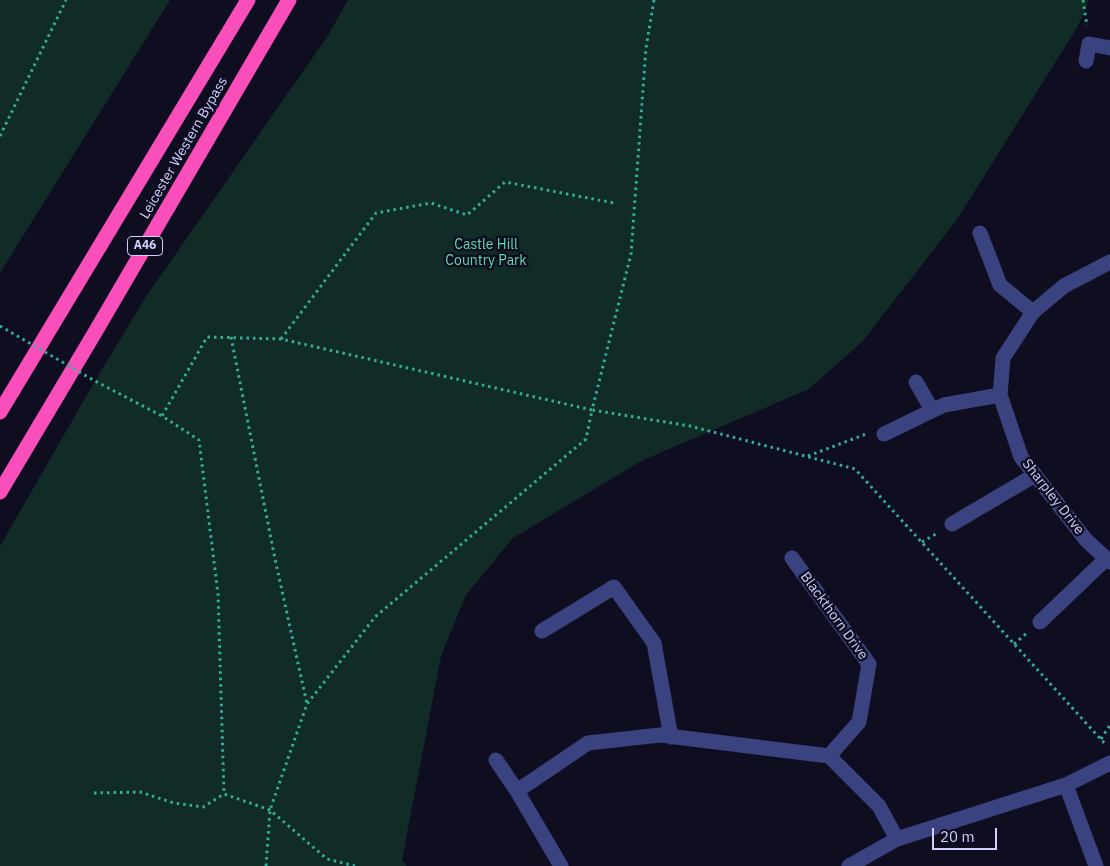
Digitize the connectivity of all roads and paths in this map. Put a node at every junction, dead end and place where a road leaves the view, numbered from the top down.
1 (66, 0) edge
2 (248, 0) edge
3 (289, 0) edge
4 (654, 0) edge
5 (1083, 0) edge
6 (1089, 44) junction
7 (1110, 48) edge
8 (1086, 61) dead end
9 (0, 136) edge
10 (614, 202) dead end
11 (980, 233) dead end
12 (1110, 262) edge
13 (1033, 312) junction
14 (0, 326) edge
15 (231, 337) junction
16 (281, 339) junction
17 (916, 382) dead end
18 (1000, 395) junction
19 (592, 410) junction
20 (932, 410) junction
21 (0, 412) edge
22 (162, 416) junction
23 (884, 434) joint
24 (807, 456) junction
25 (1035, 475) junction
26 (0, 492) edge
27 (952, 524) dead end
28 (792, 558) dead end
29 (1108, 560) edge
30 (1040, 622) dead end
31 (542, 630) dead end
32 (307, 704) junction
33 (1110, 725) edge
34 (671, 737) junction
35 (1100, 740) junction
36 (1110, 750) edge
37 (829, 756) junction
38 (496, 760) dead end
39 (1110, 763) edge
40 (1066, 785) junction
41 (517, 791) junction
42 (94, 793) dead end
43 (224, 794) junction
44 (270, 810) junction
45 (897, 838) junction
46 (266, 866) edge
47 (355, 866) edge
48 (561, 866) edge
49 (849, 866) edge
50 (1096, 866) edge

1 - 9 path
2 - 21 highway, Leicester Western Bypass / A46
3 - 26 highway, Leicester Western Bypass / A46
4 - 19 path
5 - 6 path
6 - 7 street
6 - 8 street
10 - 16 path
11 - 13 street
12 - 13 street, Sharpley Drive
13 - 18 street, Sharpley Drive
14 - 22 path, bridge
15 - 16 path
15 - 22 path
15 - 32 path
16 - 19 path
17 - 20 street
18 - 20 street
18 - 25 street, Sharpley Drive
19 - 24 path
19 - 32 path
20 - 23 street
22 - 43 path
23 - 24 path
24 - 35 path
25 - 27 street
25 - 29 street, Sharpley Drive
28 - 37 street, Blackthorn Drive
29 - 30 street
31 - 34 street
32 - 44 path
33 - 35 path
34 - 37 street
34 - 41 street
35 - 36 path
37 - 45 street
38 - 41 street
39 - 40 street
40 - 45 street
40 - 50 street
41 - 48 street
42 - 43 path
43 - 44 path
44 - 46 path
44 - 47 path
45 - 49 street

